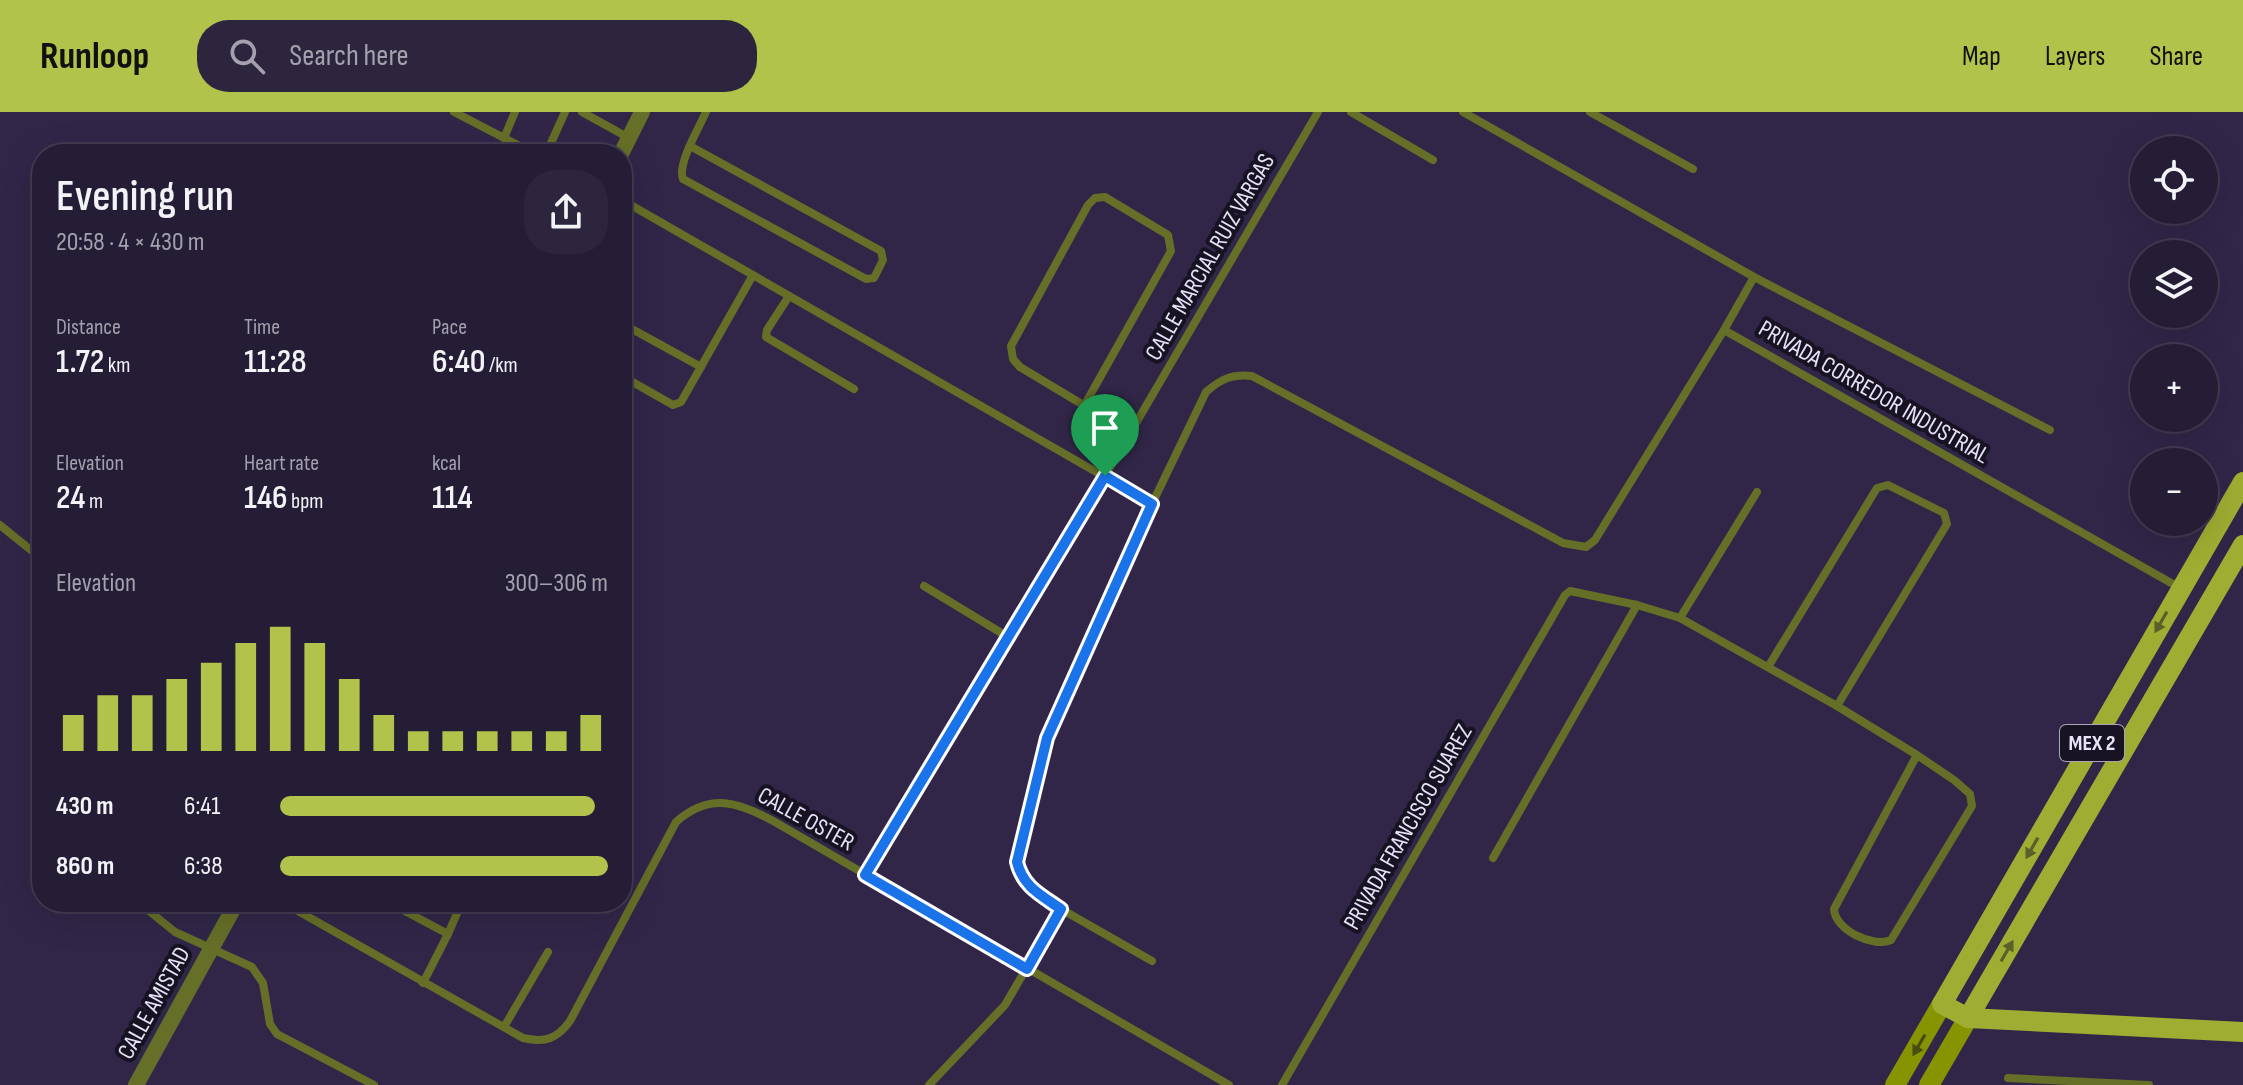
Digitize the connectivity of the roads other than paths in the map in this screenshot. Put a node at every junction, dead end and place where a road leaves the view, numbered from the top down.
1 (454, 112) edge
2 (515, 112) edge
3 (565, 112) edge
4 (582, 112) edge
5 (642, 112) edge
6 (706, 112) edge
7 (1318, 112) edge
8 (1351, 112) edge
9 (1463, 112) edge
10 (1590, 112) edge
11 (504, 138) junction
12 (629, 138) junction
13 (516, 144) edge
14 (551, 144) edge
15 (626, 144) edge
16 (690, 146) junction
17 (1433, 160) dead end
18 (1693, 169) dead end
19 (632, 206) edge
20 (753, 275) junction
21 (1754, 277) junction
22 (789, 296) junction
23 (632, 329) edge
24 (1724, 330) junction
25 (701, 367) junction
26 (632, 382) edge
27 (854, 389) dead end
28 (1084, 406) junction
29 (2050, 430) dead end
30 (1130, 433) junction
31 (1105, 476) junction
32 (2243, 482) edge
33 (1757, 492) dead end
34 (1152, 504) junction
35 (0, 525) edge
36 (2243, 545) edge
37 (32, 551) edge
38 (924, 586) dead end
39 (2181, 589) junction
40 (2208, 604) junction
41 (1637, 605) junction
42 (1680, 618) junction
43 (1008, 637) junction
44 (1768, 667) junction
45 (1837, 706) junction
46 (1917, 755) junction
47 (1493, 858) dead end
48 (865, 875) junction
49 (632, 901) edge
50 (1061, 909) junction
51 (150, 912) edge
52 (232, 912) edge
53 (299, 912) edge
54 (407, 912) edge
55 (458, 912) edge
56 (626, 912) edge
57 (448, 934) junction
58 (212, 949) junction
59 (548, 952) dead end
60 (1152, 961) dead end
61 (1027, 969) junction
62 (423, 983) junction
63 (1942, 1004) junction
64 (1968, 1018) junction
65 (504, 1027) junction
66 (2243, 1032) edge
67 (2008, 1078) dead end
68 (136, 1085) edge
69 (374, 1085) edge
70 (929, 1085) edge
71 (1229, 1085) edge
72 (1282, 1085) edge
73 (1895, 1085) edge
74 (1929, 1085) edge
75 (2149, 1085) edge

1 - 11 lane
2 - 11 lane
3 - 14 lane
4 - 12 lane
5 - 12 street
6 - 16 lane
7 - 30 lane, CALLE MARCIAL RUIZ VARGAS
8 - 17 lane
9 - 21 lane
10 - 18 lane
11 - 13 lane
12 - 15 street
16 - 16 lane
19 - 20 lane
20 - 22 lane
20 - 25 lane
21 - 24 lane, PRIVADA CORREDOR INDUSTRIAL
21 - 29 lane
22 - 27 lane
22 - 31 lane
23 - 25 lane
24 - 34 lane
24 - 39 lane, PRIVADA CORREDOR INDUSTRIAL
25 - 26 lane
28 - 28 lane
28 - 30 lane
30 - 31 lane, CALLE MARCIAL RUIZ VARGAS
31 - 34 lane
31 - 43 lane, CALLE MARCIAL RUIZ VARGAS
32 - 39 main road, MEX 2
33 - 42 lane
34 - 50 lane
35 - 37 lane
36 - 40 main road, MEX 2
38 - 43 lane
39 - 40 main road
39 -> 63 main road, MEX 2
64 -> 40 main road, MEX 2
41 - 42 lane
41 - 47 lane
41 - 72 lane, PRIVADA FRANCISCO SUAREZ
42 - 44 lane
43 - 48 lane, CALLE MARCIAL RUIZ VARGAS
44 - 45 lane
44 - 45 lane
45 - 46 lane
46 - 46 lane
48 - 49 lane, CALLE OSTER
48 - 61 lane, CALLE OSTER
50 - 60 lane
50 - 61 lane
51 - 58 lane
52 - 58 street, CALLE AMISTAD
53 - 62 lane, CALLE OSTER
54 - 57 lane
55 - 57 lane
56 - 65 lane, CALLE OSTER
57 - 62 lane
58 - 68 street, CALLE AMISTAD
58 - 69 lane
59 - 65 lane
61 - 70 lane
61 - 71 lane, CALLE OSTER
62 - 65 lane, CALLE OSTER
63 - 64 main road
63 -> 73 main road, MEX 2
64 - 66 main road
64 - 74 main road, MEX 2
67 - 75 lane

